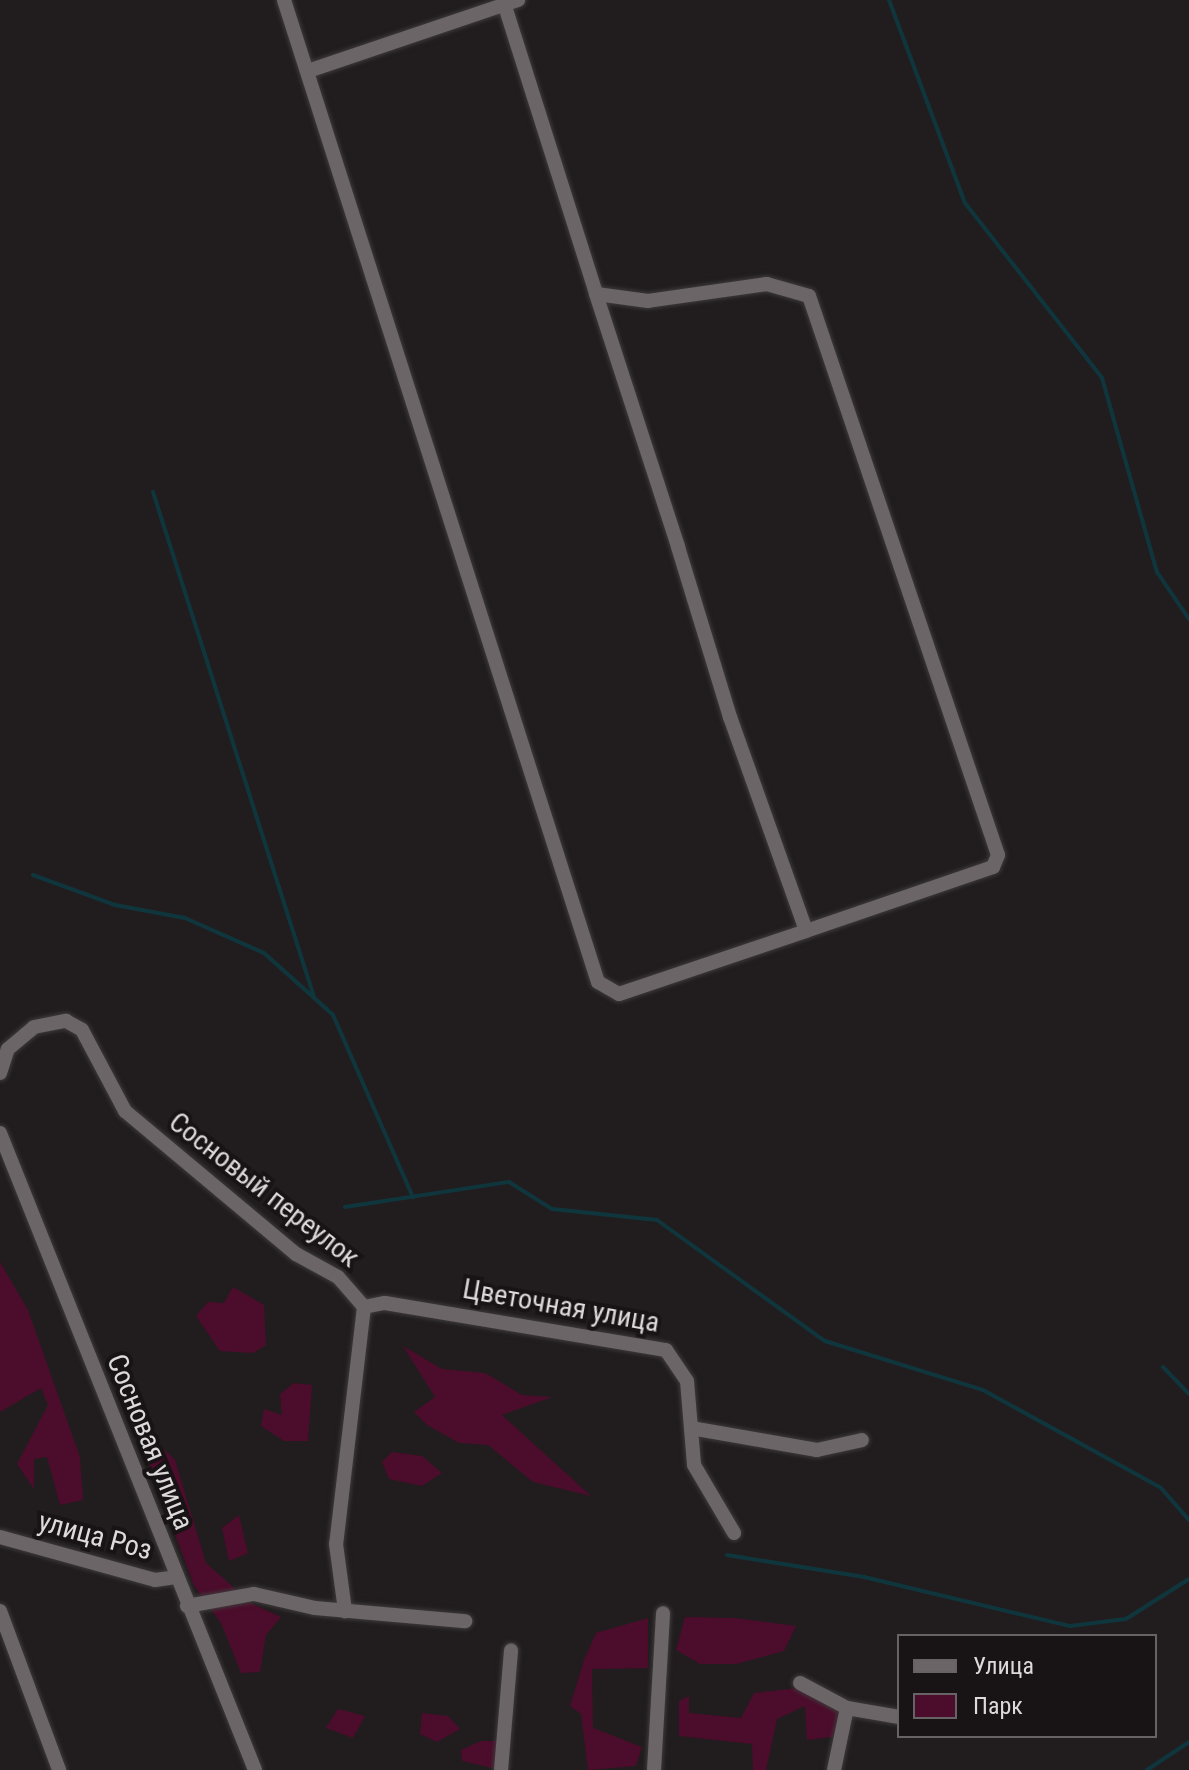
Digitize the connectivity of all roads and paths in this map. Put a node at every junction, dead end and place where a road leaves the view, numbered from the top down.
1 (284, 0) edge
2 (508, 1) edge
3 (308, 71) junction
4 (596, 294) junction
5 (806, 931) junction
6 (0, 1073) edge
7 (2, 1142) edge
8 (364, 1307) junction
9 (691, 1428) junction
10 (862, 1440) dead end
11 (734, 1533) dead end
12 (0, 1537) edge
13 (176, 1577) junction
14 (187, 1606) junction
15 (0, 1611) edge
16 (345, 1611) junction
17 (663, 1613) dead end
18 (465, 1621) dead end
19 (511, 1650) dead end
20 (800, 1683) dead end
21 (847, 1708) junction
22 (897, 1717) edge
23 (59, 1770) edge
24 (255, 1770) edge
25 (501, 1770) edge
26 (654, 1770) edge
27 (834, 1770) edge

1 - 3 street
2 - 3 street
2 - 4 street
3 - 5 street
4 - 5 street
4 - 5 street
6 - 8 street, Сосновый переулок
7 - 13 street, Сосновая улица
8 - 9 street, Цветочная улица
8 - 16 street, Сосновый переулок
9 - 10 street
9 - 11 street, Цветочная улица
12 - 13 street, улица Роз
13 - 14 street, Сосновая улица
14 - 16 street
14 - 24 street, Сосновая улица
15 - 23 street
16 - 18 street
17 - 26 street
19 - 25 street
20 - 21 street
21 - 22 street
21 - 27 street

